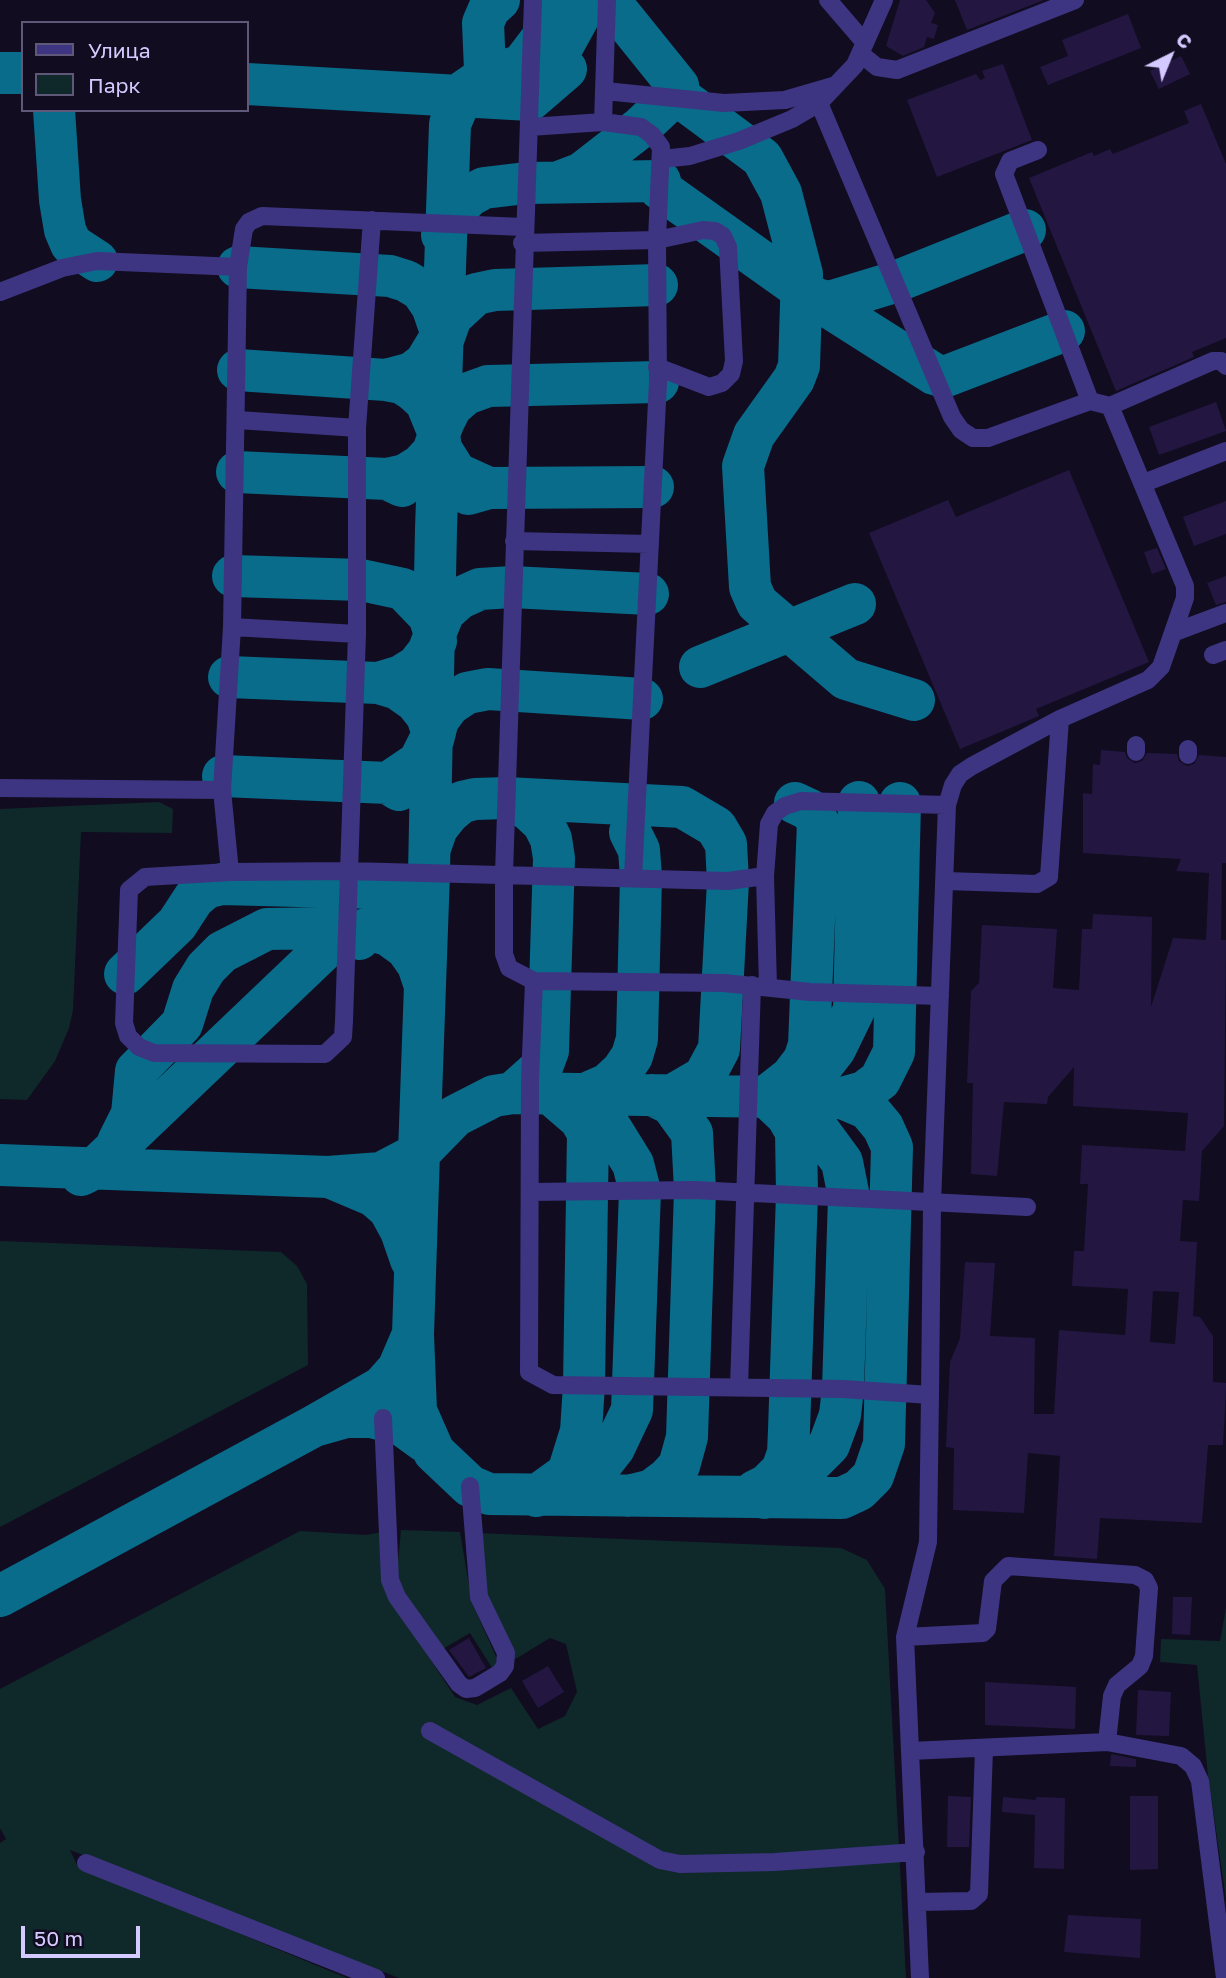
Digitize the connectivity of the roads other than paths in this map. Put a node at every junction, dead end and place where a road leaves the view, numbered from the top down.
1 (533, 0) edge
2 (607, 0) edge
3 (828, 0) edge
4 (884, 0) edge
5 (1076, 0) edge
6 (864, 49) junction
7 (839, 84) junction
8 (605, 91) junction
9 (819, 103) junction
10 (604, 122) junction
11 (530, 127) junction
12 (1038, 150) dead end
13 (662, 159) junction
14 (372, 220) junction
15 (523, 235) junction
16 (657, 240) junction
17 (238, 267) junction
18 (0, 292) edge
19 (1226, 366) edge
20 (657, 367) junction
21 (1090, 401) junction
22 (1110, 406) junction
23 (238, 420) junction
24 (357, 428) junction
25 (1226, 451) edge
26 (1144, 484) junction
27 (514, 541) junction
28 (650, 544) junction
29 (1226, 613) edge
30 (232, 627) junction
31 (1175, 632) junction
32 (357, 634) junction
33 (1060, 719) junction
34 (0, 788) edge
35 (222, 790) junction
36 (947, 805) junction
37 (348, 871) junction
38 (230, 872) junction
39 (504, 874) junction
40 (765, 876) junction
41 (633, 877) junction
42 (946, 881) junction
43 (534, 981) junction
44 (760, 986) junction
45 (940, 996) junction
46 (530, 1192) junction
47 (746, 1193) junction
48 (932, 1204) junction
49 (1027, 1207) dead end
50 (740, 1387) junction
51 (930, 1395) junction
52 (383, 1419) dead end
53 (470, 1486) dead end
54 (905, 1637) junction
55 (430, 1731) dead end
56 (1107, 1742) junction
57 (984, 1749) junction
58 (910, 1751) junction
59 (915, 1852) junction
60 (86, 1863) dead end
61 (918, 1902) junction
62 (376, 1978) edge
63 (920, 1978) edge
64 (1225, 1978) edge

1 - 11 lane
2 - 8 lane
3 - 6 lane
4 - 6 lane
5 - 6 lane
6 - 7 lane
7 - 8 lane
7 - 9 lane
8 - 10 lane
9 - 13 lane
9 - 21 lane
10 - 11 lane
10 - 13 lane
11 - 15 lane
12 - 21 lane
13 - 16 lane
14 - 15 lane
14 - 17 lane
14 - 24 lane
15 - 16 lane
15 - 27 lane
16 - 20 lane
16 - 20 lane
17 - 18 lane
17 - 23 lane
19 - 22 lane
20 - 28 lane
21 - 22 lane
22 - 26 lane
23 - 24 lane
23 - 30 lane
24 - 32 lane
25 - 26 lane
26 - 31 lane
27 - 28 lane
27 - 39 lane
28 - 41 lane
29 - 31 lane
30 - 32 lane
30 - 35 lane
31 - 33 lane
32 - 37 lane
33 - 36 lane
33 - 42 lane
34 - 35 lane
35 - 38 lane
36 - 40 lane
36 - 42 lane
37 - 38 lane
37 - 38 lane
37 - 39 lane
39 - 41 lane
39 - 43 lane
40 - 41 lane
40 - 44 lane
42 - 45 lane
43 - 44 lane
43 - 46 lane
44 - 45 lane
44 - 47 lane
45 - 48 lane
46 - 47 lane
46 - 50 lane
47 - 48 lane
47 - 50 lane
48 - 49 lane
48 - 51 lane
50 - 51 lane
51 - 54 lane
52 - 53 lane
54 - 56 lane
54 - 58 lane
55 - 59 lane
56 - 57 lane
56 - 64 lane
57 - 58 lane
57 - 61 lane
58 - 59 lane
59 - 61 lane
60 - 62 lane
61 - 63 lane

